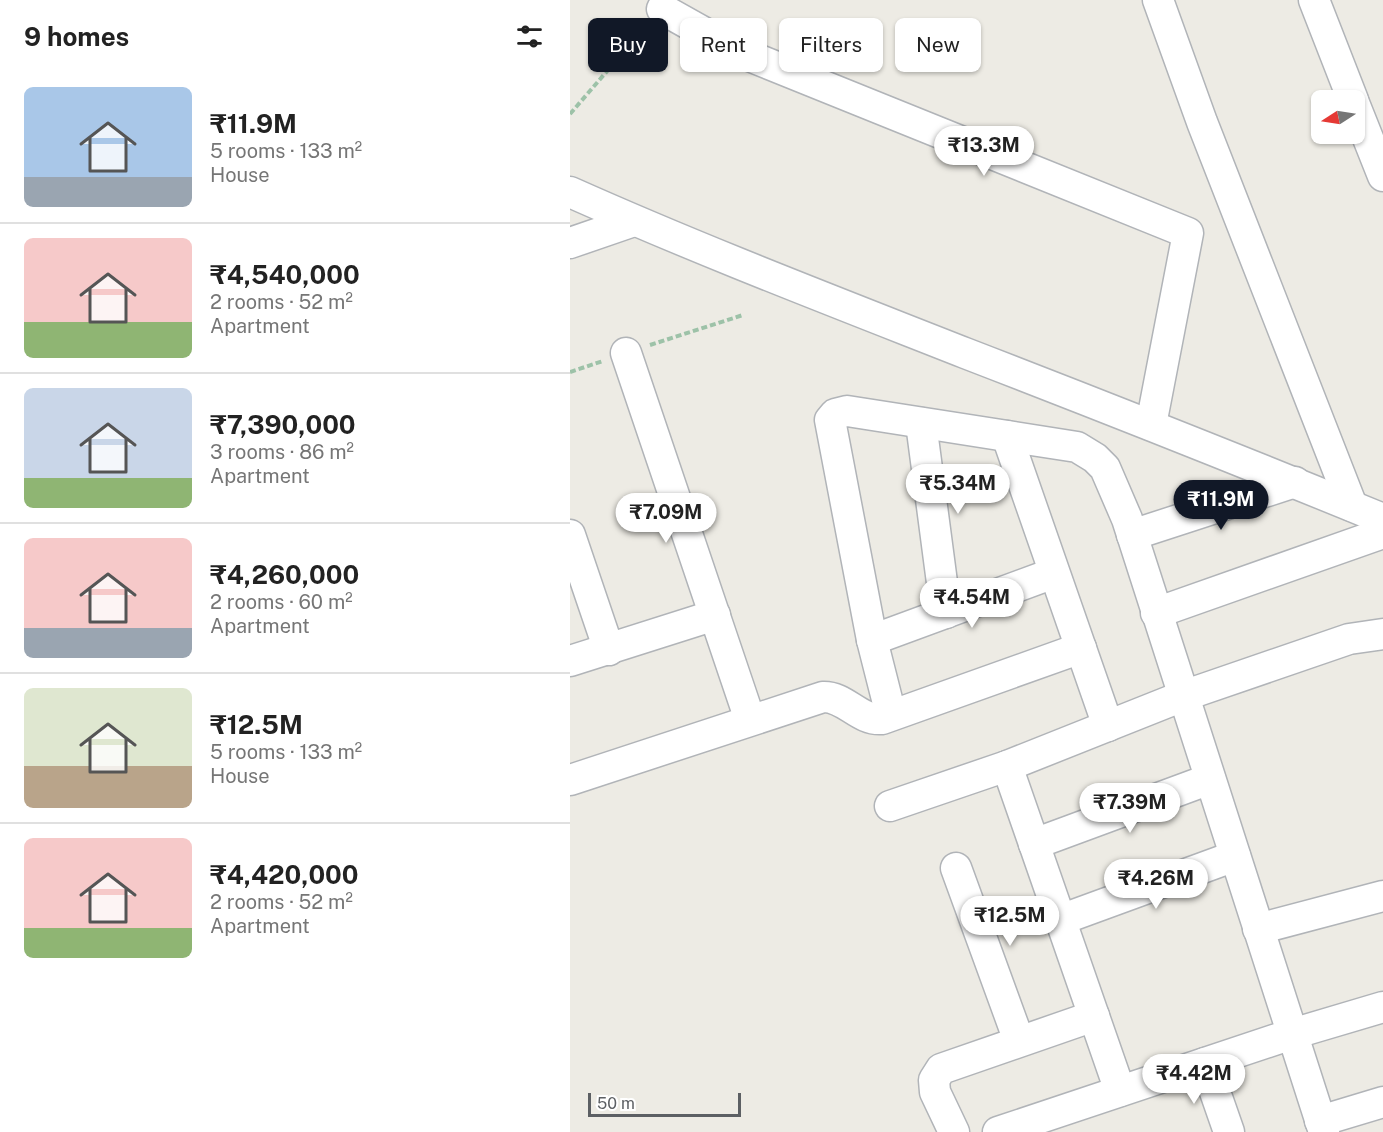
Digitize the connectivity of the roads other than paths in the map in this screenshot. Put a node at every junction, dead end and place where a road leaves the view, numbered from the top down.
1 (1158, 0) edge
2 (1314, 0) edge
3 (662, 9) road end
4 (1349, 90) edge
5 (1365, 130) edge
6 (1383, 176) edge
7 (570, 192) edge
8 (634, 221) junction
9 (570, 243) edge
10 (626, 353) road end
11 (1091, 402) junction
12 (921, 423) junction
13 (1151, 425) junction
14 (1007, 436) junction
15 (1095, 458) junction
16 (1295, 482) junction
17 (1352, 506) junction
18 (1383, 519) edge
19 (1383, 533) edge
20 (570, 535) edge
21 (1132, 535) junction
22 (1054, 573) junction
23 (946, 613) junction
24 (1156, 613) junction
25 (715, 615) junction
26 (1383, 634) edge
27 (872, 640) junction
28 (1081, 648) junction
29 (609, 650) junction
30 (570, 661) edge
31 (1183, 696) junction
32 (891, 715) junction
33 (750, 720) junction
34 (1108, 726) junction
35 (1007, 766) junction
36 (1210, 779) junction
37 (570, 780) edge
38 (890, 806) dead end
39 (1034, 844) junction
40 (1235, 856) junction
41 (956, 868) dead end
42 (1383, 896) edge
43 (1060, 920) junction
44 (1258, 929) junction
45 (1383, 1007) edge
46 (1094, 1016) junction
47 (1292, 1034) junction
48 (1019, 1041) junction
49 (1205, 1063) junction
50 (1120, 1091) junction
51 (1383, 1102) edge
52 (1322, 1126) edge
53 (954, 1132) edge
54 (998, 1132) edge
55 (1228, 1132) edge

1 - 17 street
2 - 4 street
3 - 13 street
5 - 6 street
7 - 8 street
8 - 9 street
8 - 11 street
10 - 25 street
11 - 13 street
11 - 15 street
12 - 14 street
12 - 23 street
12 - 27 street
13 - 16 street
14 - 15 street
14 - 22 street
15 - 21 street
16 - 17 street
16 - 21 street
17 - 18 street
19 - 24 street
20 - 29 street
21 - 24 street
22 - 23 street
22 - 28 street
23 - 27 street
24 - 31 street
25 - 29 street
25 - 33 street
26 - 31 street
27 - 32 street
28 - 32 street
28 - 34 street
29 - 30 street
31 - 34 street
31 - 36 street
32 - 33 street
33 - 37 street
34 - 35 street
35 - 38 street
35 - 39 street
36 - 39 street
36 - 40 street
39 - 43 street
40 - 43 street
40 - 44 street
41 - 48 street
42 - 44 street
43 - 46 street
44 - 47 street
45 - 47 street
46 - 48 street
46 - 50 street
47 - 49 street
47 - 52 street
48 - 53 street
49 - 50 street
49 - 55 street
50 - 54 street
51 - 52 street

